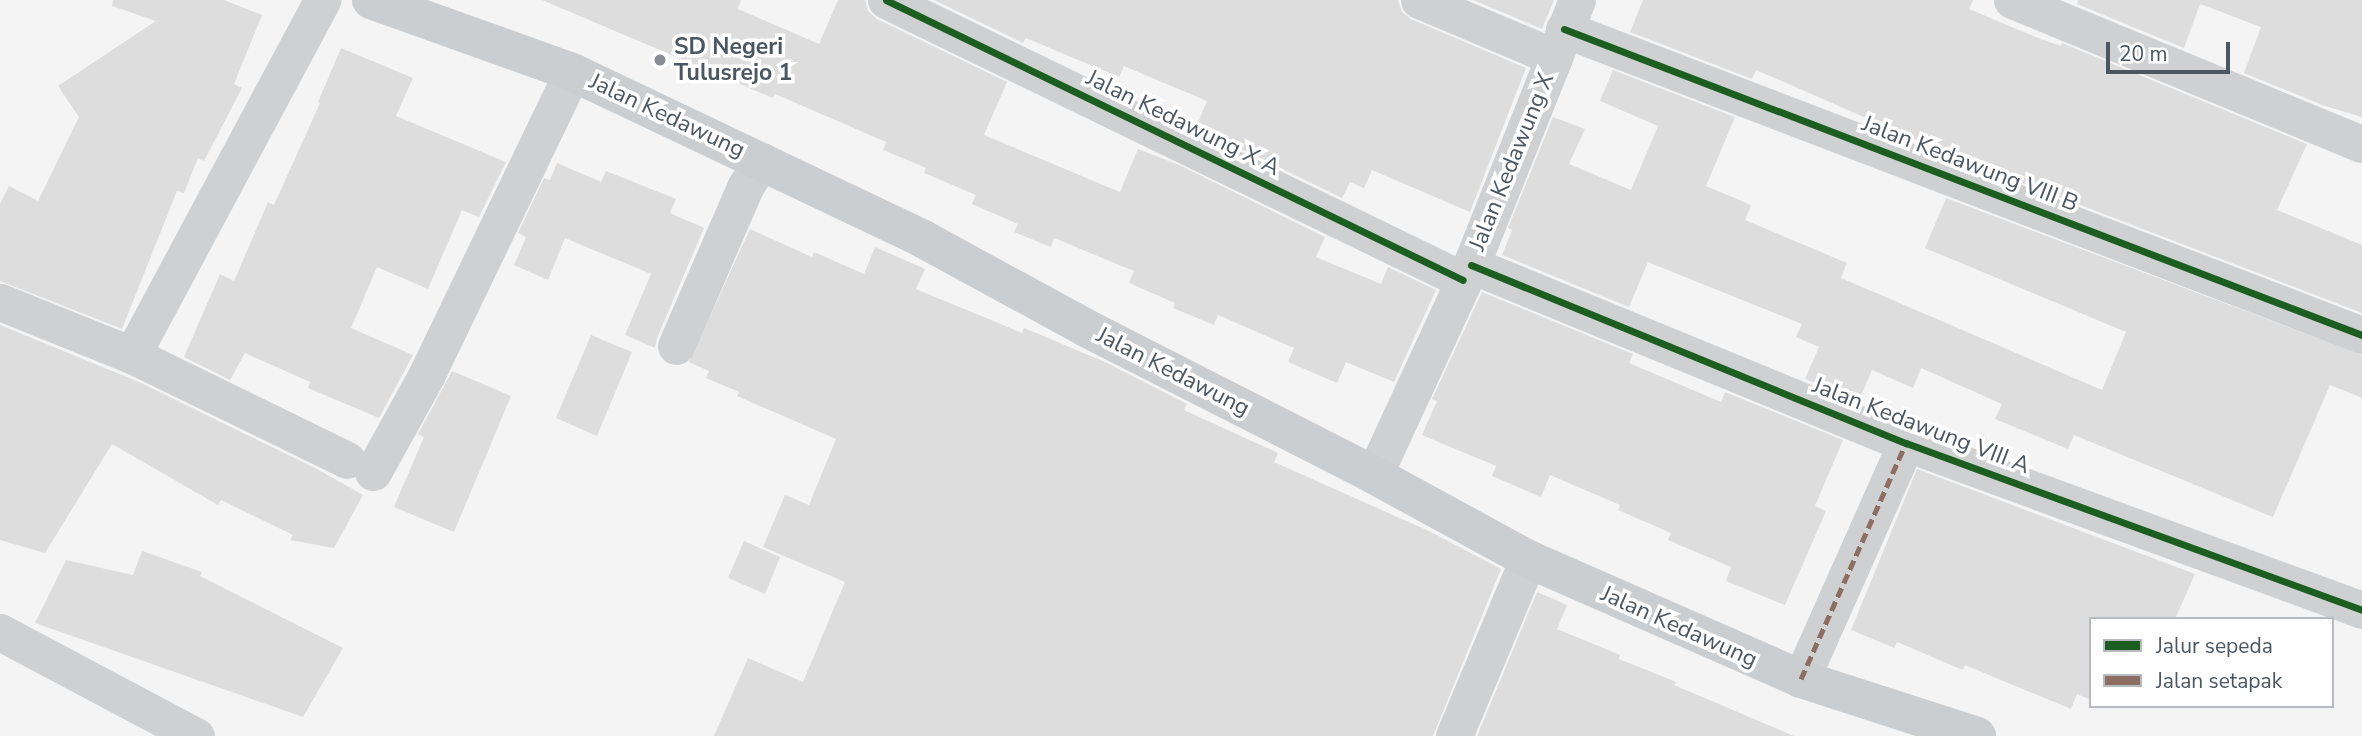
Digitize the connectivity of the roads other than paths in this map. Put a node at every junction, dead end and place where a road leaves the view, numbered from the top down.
1 (322, 0) edge
2 (371, 0) edge
3 (886, 0) edge
4 (1419, 0) edge
5 (2012, 0) edge
6 (1565, 29) edge
7 (572, 72) junction
8 (2362, 144) edge
9 (762, 161) junction
10 (1467, 273) junction
11 (0, 302) edge
12 (2362, 335) edge
13 (676, 346) dead end
14 (132, 355) junction
15 (1906, 443) junction
16 (1374, 475) junction
17 (1528, 559) junction
18 (2362, 610) edge
19 (0, 632) edge
20 (1801, 679) junction
21 (195, 736) edge
22 (1454, 736) edge
23 (1978, 736) edge

1 - 14 street
2 - 7 main road, Jalan Kedawung
3 - 10 street, Jalan Kedawung X A
4 - 6 street, Jalan Kedawung VIII B
5 - 8 street
6 - 10 street, Jalan Kedawung X
6 - 12 street, Jalan Kedawung VIII B
7 - 9 main road, Jalan Kedawung
7 - 14 street
9 - 13 street
9 - 16 main road, Jalan Kedawung
10 - 15 street, Jalan Kedawung VIII A
10 - 16 street, Jalan Kedawung X
11 - 14 street
15 - 18 street, Jalan Kedawung VIII A
15 - 20 street
16 - 17 main road, Jalan Kedawung
17 - 20 main road, Jalan Kedawung
17 - 22 street
19 - 21 street
20 - 23 main road, Jalan Kedawung

